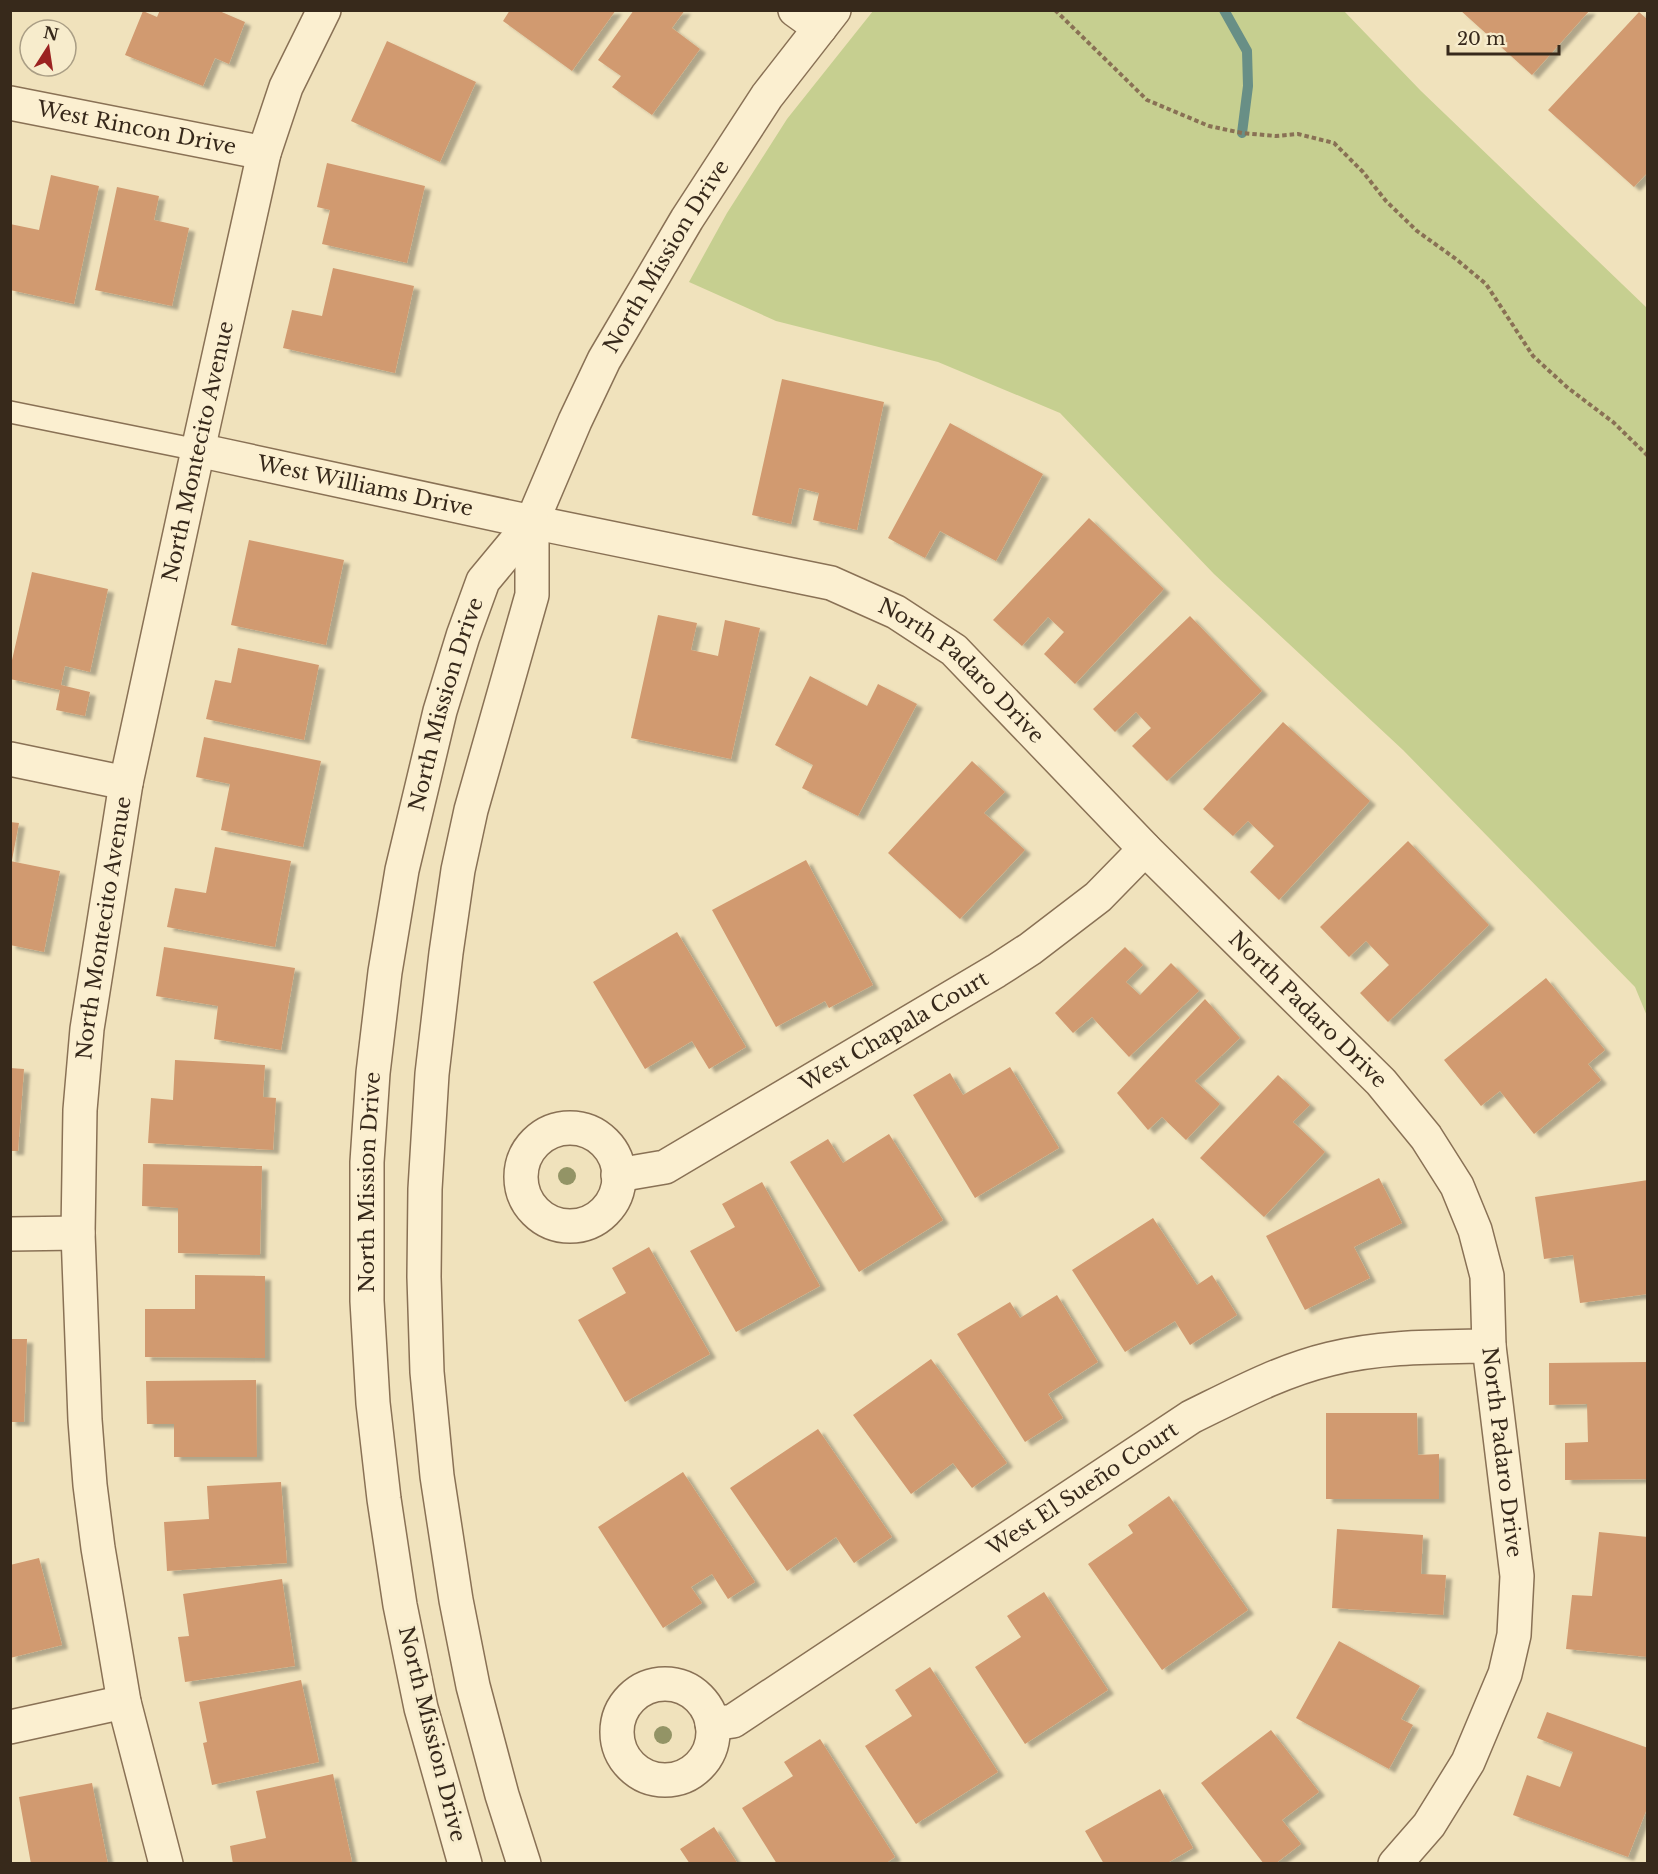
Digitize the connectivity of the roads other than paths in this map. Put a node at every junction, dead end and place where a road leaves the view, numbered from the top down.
1 (324, 10) edge
2 (816, 16) edge
3 (10, 103) edge
4 (264, 153) junction
5 (10, 412) edge
6 (198, 450) junction
7 (532, 522) junction
8 (10, 759) edge
9 (126, 783) junction
10 (1145, 849) junction
11 (618, 1174) dead end
12 (78, 1233) junction
13 (10, 1234) edge
14 (1489, 1346) junction
15 (124, 1702) junction
16 (712, 1724) dead end
17 (10, 1727) edge
18 (166, 1863) edge
19 (465, 1863) edge
20 (524, 1863) edge
21 (1395, 1863) edge

1 - 4 street, North Montecito Avenue
2 - 7 street, North Mission Drive
3 - 4 street, West Rincon Drive
4 - 6 street, North Montecito Avenue
5 - 6 lane
6 - 7 street, West Williams Drive
6 - 9 street, North Montecito Avenue
7 - 10 street, North Padaro Drive
7 - 19 street, North Mission Drive
7 - 20 street, North Mission Drive
8 - 9 street
9 - 12 street, North Montecito Avenue
10 - 11 street, West Chapala Court
10 - 14 street, North Padaro Drive
12 - 13 street
12 - 15 street, North Montecito Avenue
14 - 16 street, West El Sueño Court
14 - 21 street, North Padaro Drive
15 - 17 street
15 - 18 street, North Montecito Avenue

